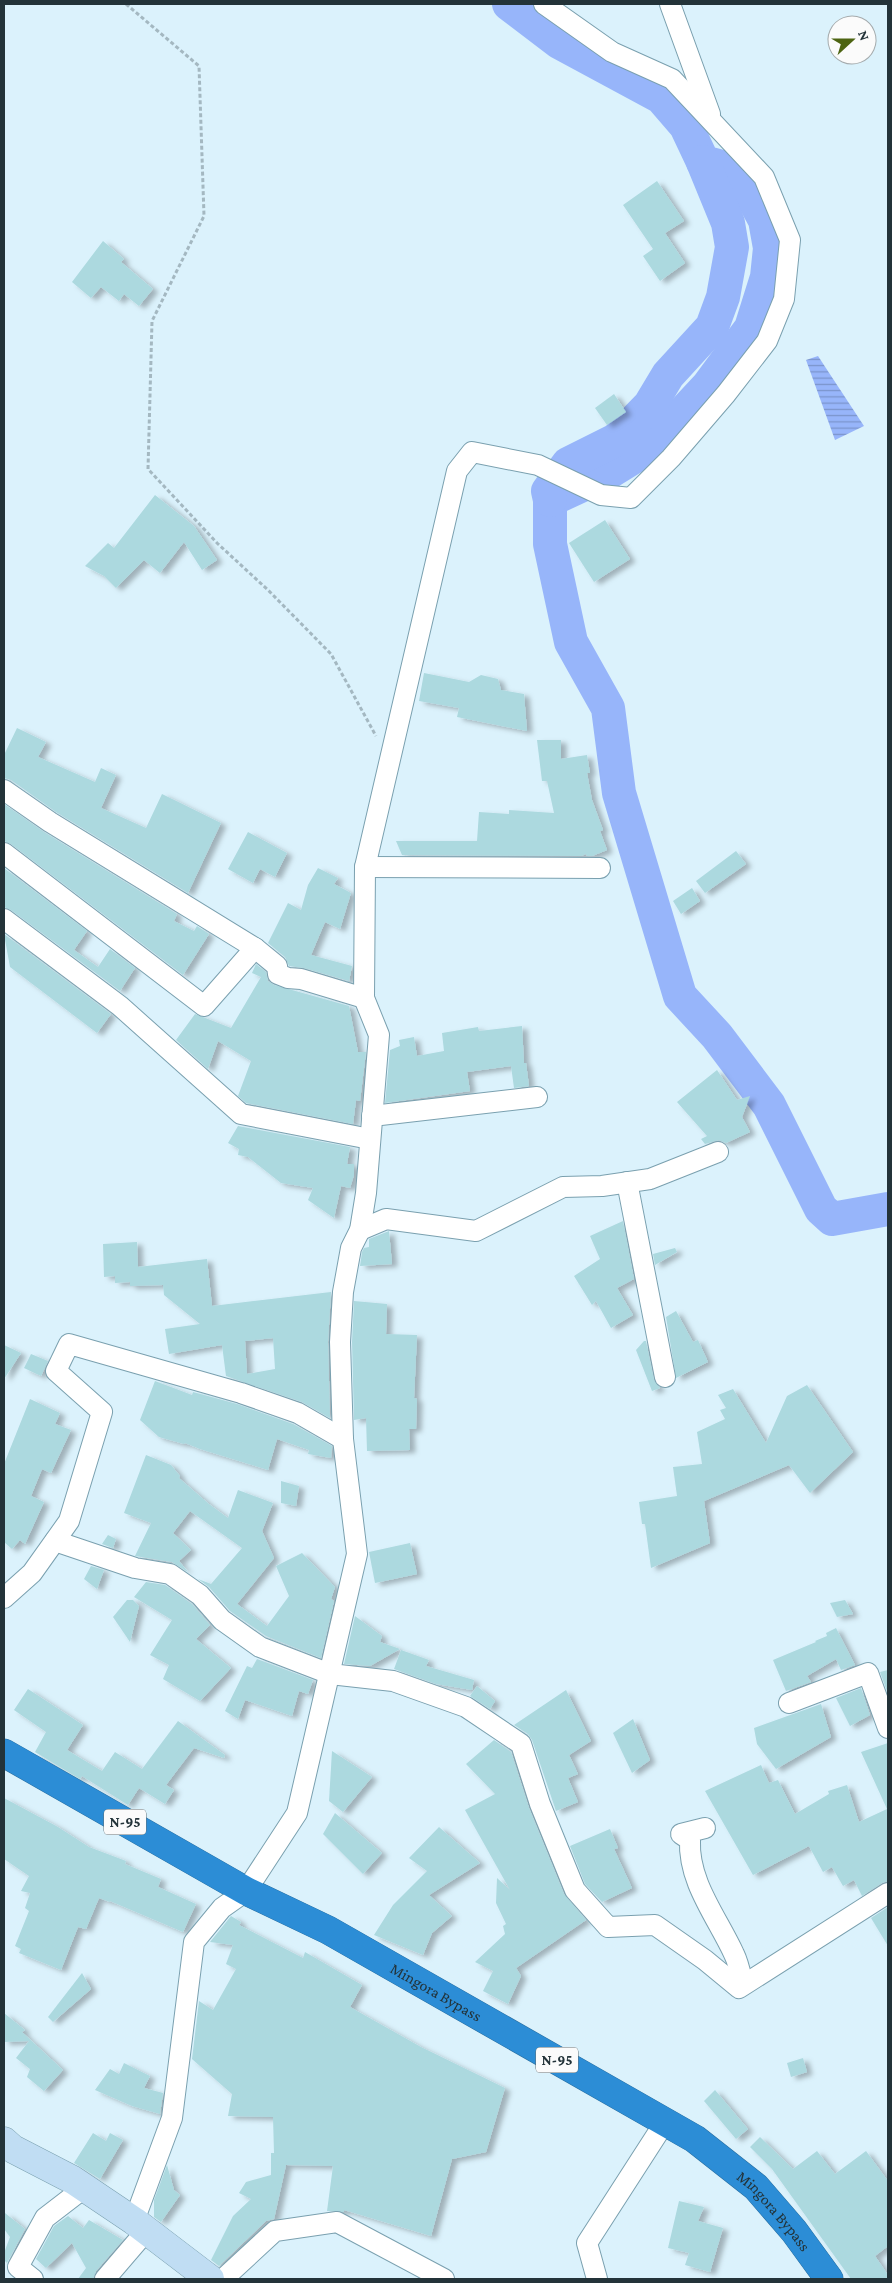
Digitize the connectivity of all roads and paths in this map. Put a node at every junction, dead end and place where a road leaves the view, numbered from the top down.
1 (126, 4) edge
2 (544, 4) edge
3 (670, 4) edge
4 (711, 119) junction
5 (390, 761) junction
6 (4, 790) edge
7 (4, 853) edge
8 (365, 867) junction
9 (600, 868) dead end
10 (4, 919) edge
11 (255, 948) junction
12 (364, 998) junction
13 (537, 1097) dead end
14 (372, 1116) junction
15 (370, 1139) junction
16 (718, 1152) dead end
17 (627, 1182) junction
18 (360, 1230) junction
19 (665, 1378) dead end
20 (343, 1440) junction
21 (55, 1541) junction
22 (4, 1598) edge
23 (330, 1674) junction
24 (789, 1703) dead end
25 (888, 1728) edge
26 (4, 1753) edge
27 (705, 1828) dead end
28 (246, 1891) junction
29 (888, 1894) edge
30 (742, 1980) dead end
31 (665, 2122) junction
32 (7, 2150) edge
33 (84, 2188) junction
34 (140, 2225) junction
35 (32, 2279) edge
36 (105, 2279) edge
37 (210, 2279) edge
38 (223, 2279) edge
39 (444, 2279) edge
40 (597, 2279) edge
41 (829, 2279) edge

1 - 5 path
2 - 4 street
3 - 4 street
4 - 5 street
5 - 8 street
6 - 11 street
7 - 11 street
8 - 9 street
8 - 12 street
10 - 15 street
11 - 12 street
12 - 14 street
13 - 14 street
14 - 15 street
15 - 18 street
16 - 17 street
17 - 18 street
17 - 19 street
18 - 20 street
20 - 21 street
20 - 23 street
21 - 22 street
21 - 23 street
23 - 28 street
23 - 29 street
24 - 25 street
26 - 28 highway, Mingora Bypass / N-95
27 - 30 street
28 - 31 highway, Mingora Bypass / N-95
28 - 34 street
31 - 40 street
31 - 41 highway, Mingora Bypass / N-95
32 - 33 main road
33 - 34 main road
33 - 35 street
34 - 36 street
34 - 37 main road
38 - 39 street

